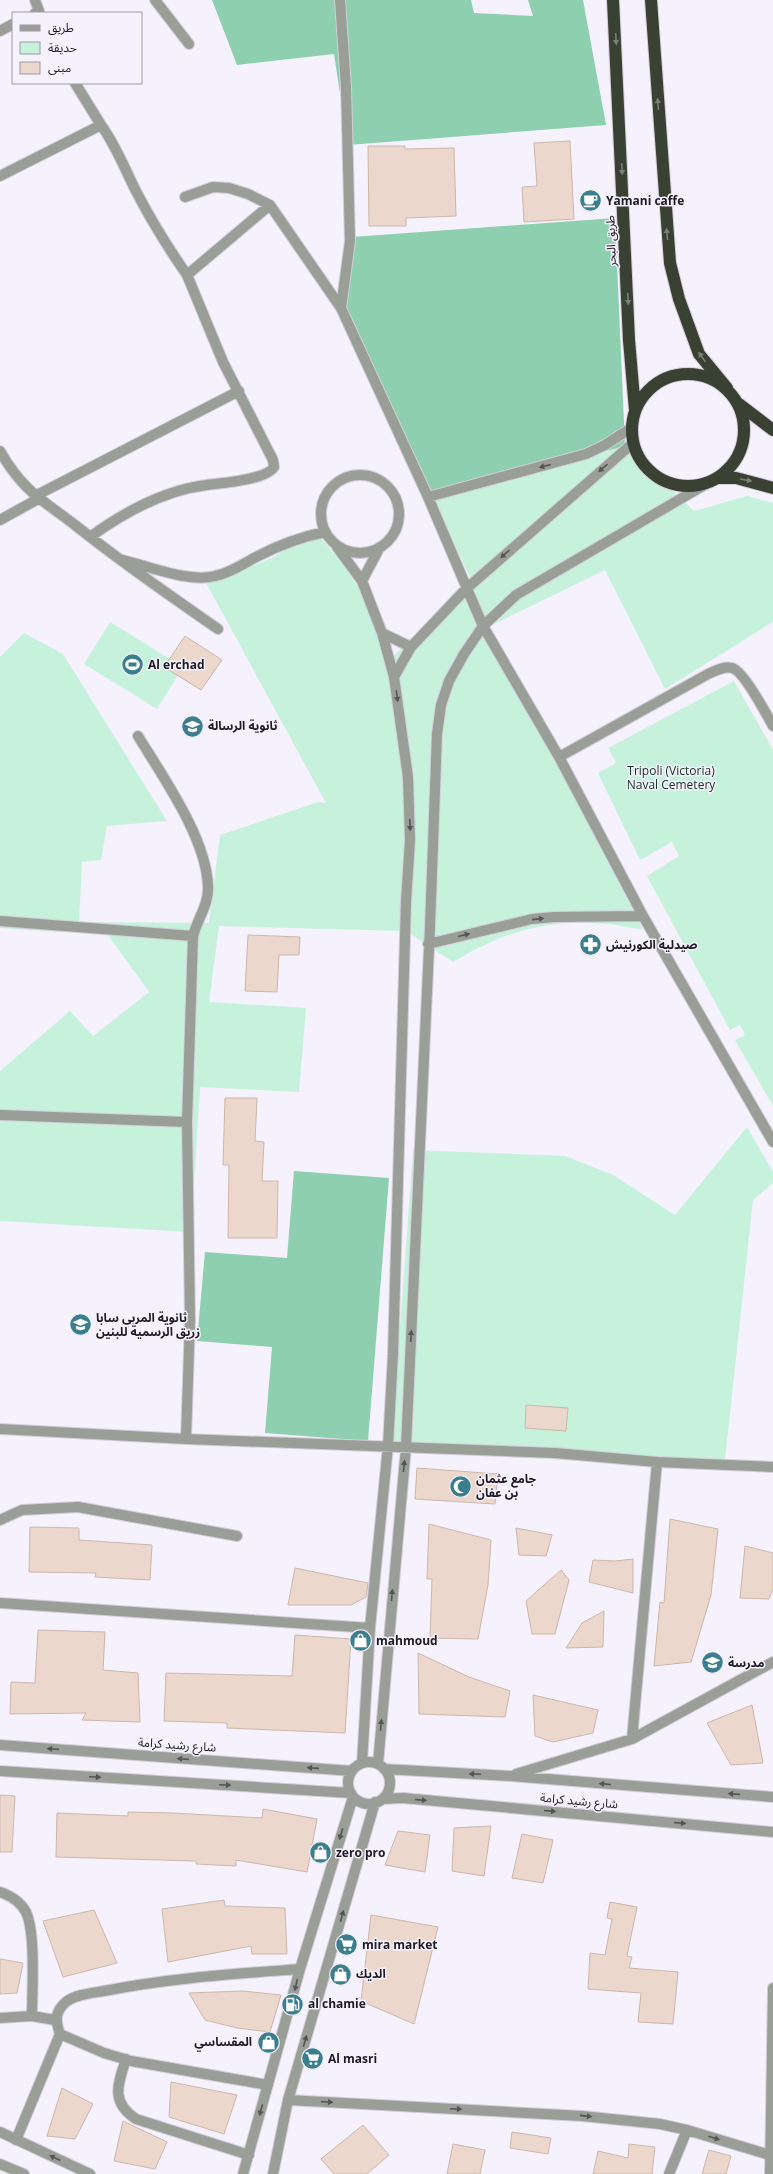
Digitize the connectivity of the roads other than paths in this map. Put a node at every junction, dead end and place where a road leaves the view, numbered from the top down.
1 (35, 0) edge
2 (155, 0) edge
3 (340, 0) edge
4 (613, 0) edge
5 (651, 0) edge
6 (38, 12) edge
7 (12, 25) edge
8 (0, 31) edge
9 (189, 44) dead end
10 (76, 84) edge
11 (101, 125) junction
12 (0, 176) edge
13 (186, 197) dead end
14 (270, 205) junction
15 (187, 275) junction
16 (341, 308) junction
17 (727, 388) junction
18 (239, 391) junction
19 (738, 403) junction
20 (635, 410) junction
21 (631, 428) junction
22 (773, 430) edge
23 (633, 443) junction
24 (0, 451) edge
25 (718, 478) junction
26 (706, 484) junction
27 (773, 488) edge
28 (428, 497) junction
29 (37, 498) junction
30 (0, 520) edge
31 (325, 532) junction
32 (90, 537) junction
33 (334, 543) junction
34 (380, 547) junction
35 (115, 558) junction
36 (362, 581) junction
37 (466, 590) junction
38 (483, 626) junction
39 (218, 629) dead end
40 (382, 632) junction
41 (411, 647) junction
42 (394, 677) junction
43 (773, 726) edge
44 (138, 736) dead end
45 (559, 757) junction
46 (643, 916) junction
47 (0, 921) edge
48 (193, 936) junction
49 (428, 944) junction
50 (0, 1115) edge
51 (187, 1122) junction
52 (773, 1142) edge
53 (0, 1429) edge
54 (186, 1439) junction
55 (388, 1446) junction
56 (406, 1447) junction
57 (657, 1462) junction
58 (773, 1467) edge
59 (0, 1520) edge
60 (237, 1536) dead end
61 (0, 1603) edge
62 (370, 1628) junction
63 (773, 1662) edge
64 (632, 1739) junction
65 (0, 1745) edge
66 (362, 1763) junction
67 (381, 1766) junction
68 (0, 1771) edge
69 (352, 1771) junction
70 (510, 1776) junction
71 (352, 1795) junction
72 (773, 1797) edge
73 (378, 1800) junction
74 (773, 1832) edge
75 (0, 1892) edge
76 (300, 1969) junction
77 (773, 1988) edge
78 (32, 2016) junction
79 (0, 2018) edge
80 (55, 2020) junction
81 (60, 2034) junction
82 (126, 2059) junction
83 (268, 2085) junction
84 (288, 2100) junction
85 (687, 2130) junction
86 (0, 2132) edge
87 (16, 2140) junction
88 (249, 2155) junction
89 (772, 2155) edge
90 (0, 2164) edge
91 (24, 2174) edge
92 (90, 2174) edge
93 (243, 2174) edge
94 (273, 2174) edge
95 (670, 2174) edge
96 (770, 2174) edge

1 - 6 street
2 - 9 street
3 - 16 street
4 -> 20 highway, طريق البحر
17 -> 5 highway
7 - 8 street
10 - 11 street
11 - 12 street
11 - 15 street
13 - 14 street
14 - 15 street
14 - 16 street
15 - 18 street
16 - 28 street
17 - 19 highway
17 - 20 highway
18 - 29 street
18 - 32 street
19 - 22 highway
19 - 25 highway
20 - 21 highway
21 - 23 highway
21 -> 28 street
23 - 26 highway
23 -> 37 street
24 - 29 street
25 - 26 highway
25 -> 27 highway
26 - 38 street
28 - 37 street
29 - 30 street
29 - 32 street
31 - 33 street
31 - 34 street
31 - 35 street
32 - 35 street
33 - 34 street
33 - 36 street
34 - 36 street
35 - 39 street
36 - 40 street
37 - 38 street
37 - 41 street
38 - 45 street
38 - 49 street
40 - 41 street
40 - 42 street
41 - 42 street
42 -> 55 street
43 - 45 street
44 - 48 street
45 - 46 street
49 -> 46 street
46 - 52 street
47 - 48 street
48 - 51 street
56 -> 49 street
50 - 51 street
51 - 54 street
53 - 54 street
54 - 55 street
55 - 56 street
55 - 62 street
56 - 57 street
67 -> 56 street
57 - 58 street
57 - 64 street
59 - 60 street
61 - 62 street
62 - 66 street
63 - 64 street
64 - 70 street
69 -> 65 street, شارع رشيد كرامة
66 - 67 street
66 - 69 street
70 -> 67 street, شارع رشيد كرامة
67 - 73 street
68 -> 71 street
69 - 71 street
72 -> 70 street, شارع رشيد كرامة
71 - 73 street
71 -> 76 street
73 -> 74 street, شارع رشيد كرامة
84 -> 73 street
75 - 78 street
76 - 80 street
76 -> 83 street
77 - 89 street
78 - 79 street
78 - 80 street
80 - 81 street
81 - 82 street
81 - 87 street
82 - 83 street
82 - 88 street
83 -> 88 street
84 -> 85 street
84 - 94 street
85 -> 89 street
85 - 95 street
86 - 87 street
92 -> 87 street
88 - 93 street
89 - 96 street
90 - 91 street

